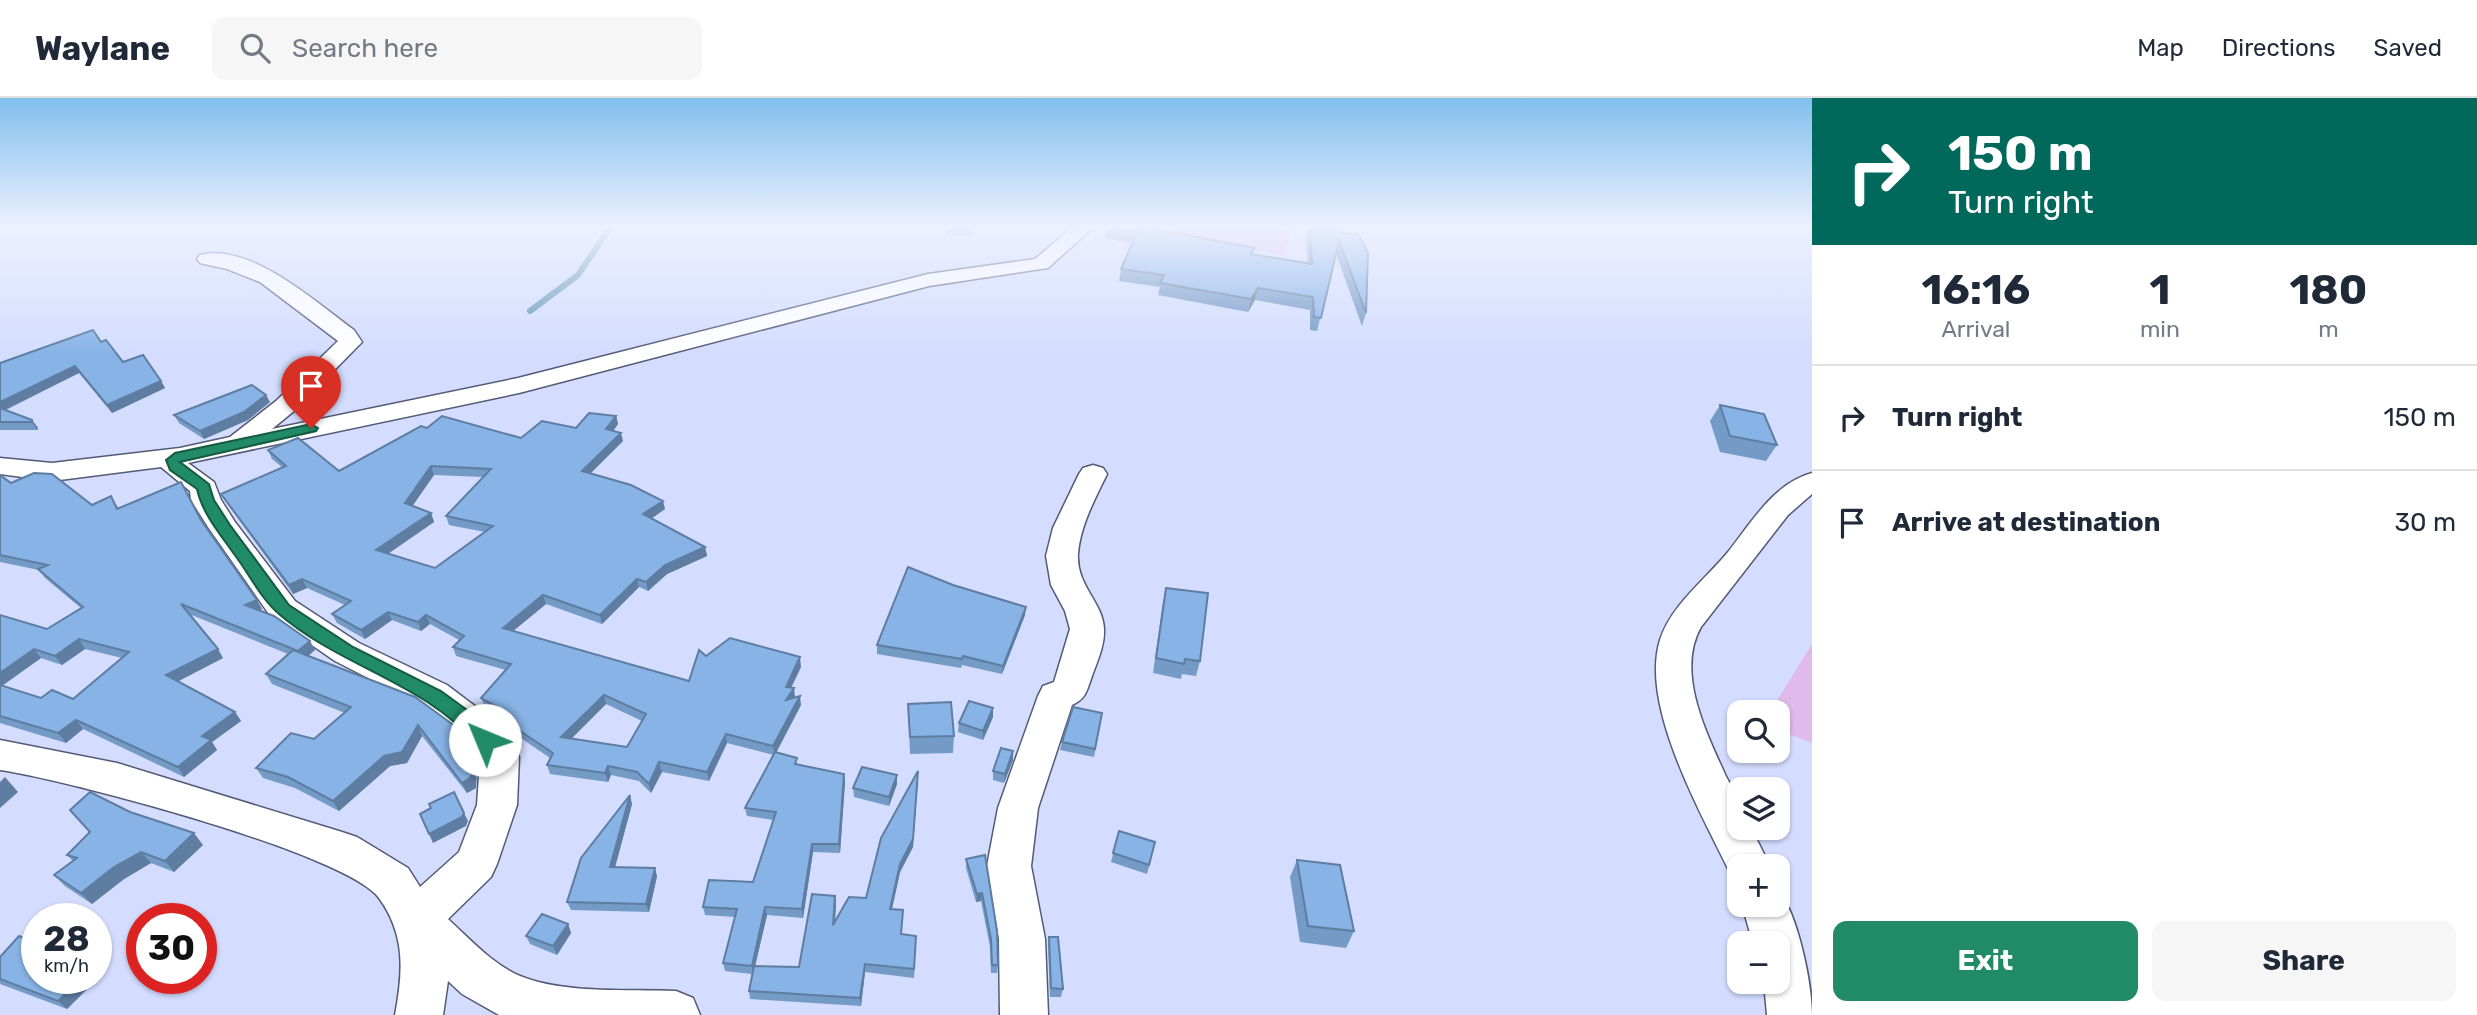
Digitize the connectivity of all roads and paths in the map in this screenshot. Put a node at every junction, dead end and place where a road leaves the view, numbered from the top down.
1 (252, 268) edge
2 (1014, 268) edge
3 (230, 447) junction
4 (180, 456) junction
5 (0, 466) edge
6 (1093, 474) dead end
7 (1812, 482) edge
8 (0, 755) edge
9 (1743, 854) edge
10 (416, 920) junction
11 (1790, 991) edge
12 (419, 1015) edge
13 (676, 1015) edge
14 (1024, 1015) edge
15 (1791, 1015) edge

1 - 3 street
2 - 3 street
3 - 4 street
4 - 5 street
4 - 10 street
6 - 14 street
7 - 9 street
8 - 10 street
10 - 12 street
10 - 13 street
11 - 15 street

